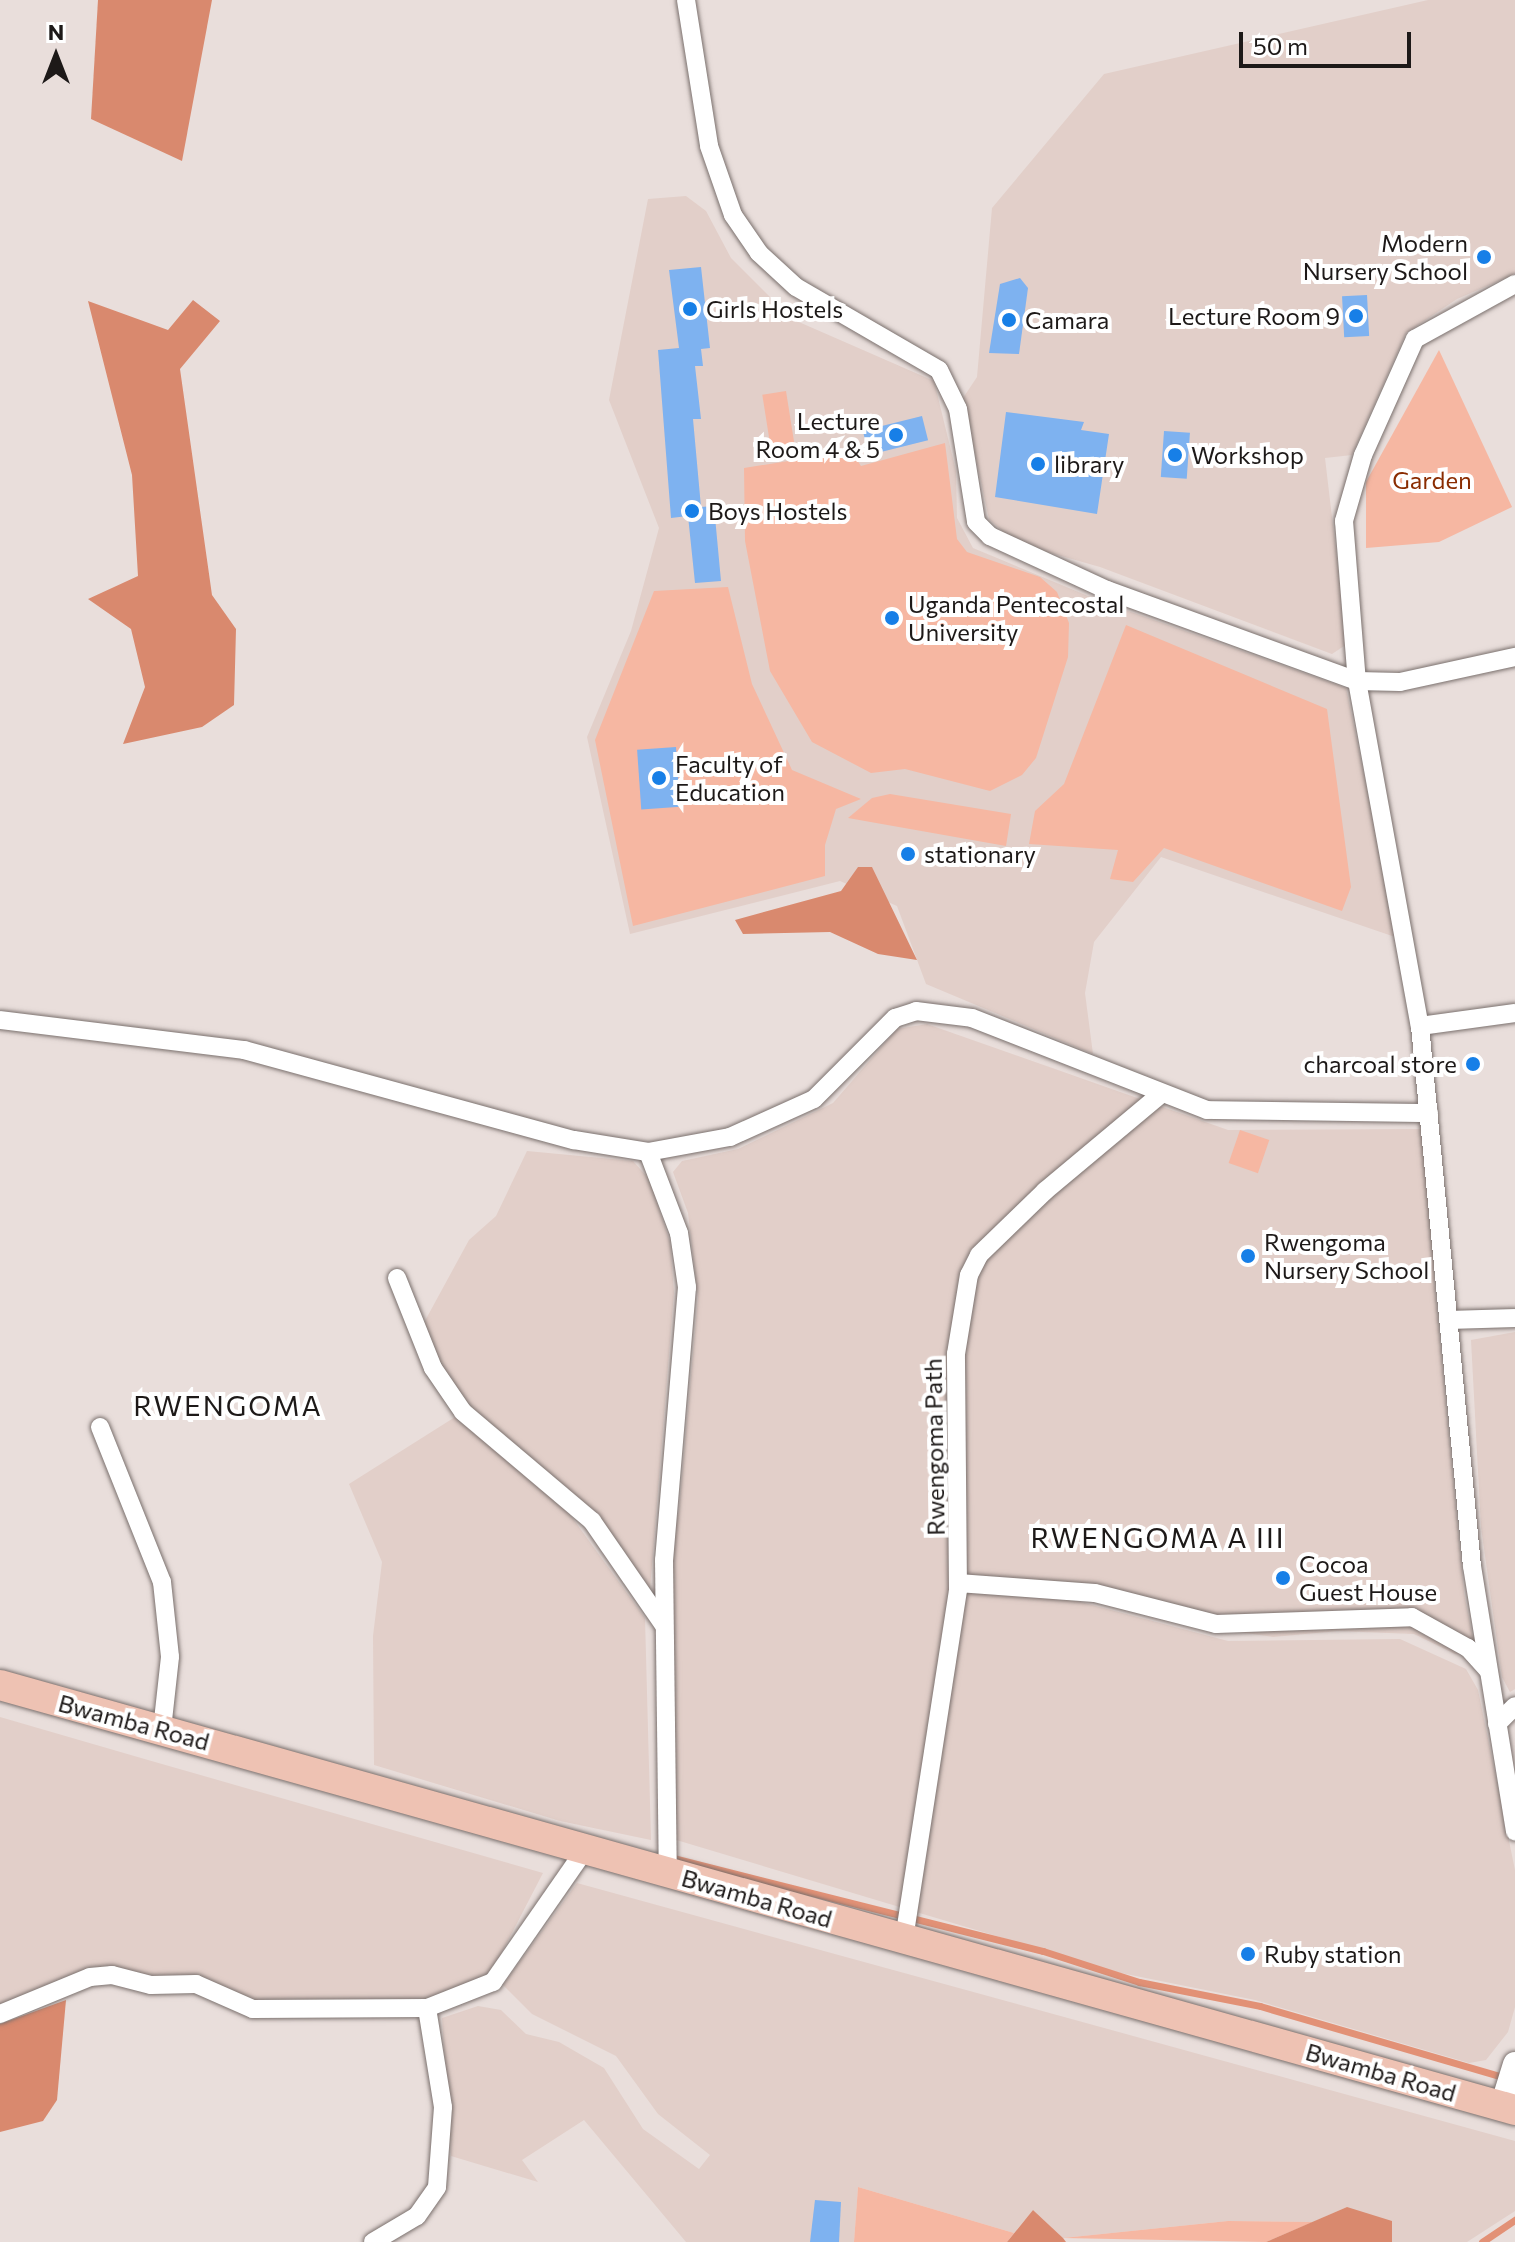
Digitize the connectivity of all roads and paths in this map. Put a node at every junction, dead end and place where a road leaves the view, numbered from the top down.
1 (686, 0) edge
2 (1515, 284) edge
3 (1515, 657) edge
4 (1357, 681) junction
5 (1515, 1013) edge
6 (0, 1020) edge
7 (1420, 1026) junction
8 (1160, 1095) junction
9 (1429, 1113) junction
10 (648, 1152) junction
11 (397, 1278) dead end
12 (1515, 1318) edge
13 (1449, 1320) junction
14 (100, 1427) dead end
15 (958, 1583) junction
16 (663, 1624) junction
17 (1488, 1671) junction
18 (0, 1685) edge
19 (1515, 1706) edge
20 (1497, 1724) junction
21 (162, 1730) junction
22 (1515, 1832) edge
23 (587, 1847) junction
24 (668, 1873) junction
25 (904, 1939) junction
26 (427, 2008) junction
27 (0, 2014) edge
28 (1515, 2063) edge
29 (1509, 2108) edge
30 (373, 2242) edge

1 - 4 street
2 - 4 street
3 - 4 street
4 - 7 street
5 - 7 street
6 - 10 street
7 - 9 street
8 - 9 street
8 - 10 street
8 - 15 street, Rwengoma Path
9 - 13 street
10 - 16 street
11 - 16 street
12 - 13 street
13 - 17 street
14 - 21 street
15 - 17 street
15 - 25 street, Rwengoma Path
16 - 24 street
17 - 20 street
18 - 21 main road, Bwamba Road
19 - 20 street
20 - 22 street
21 - 23 main road, Bwamba Road
23 - 24 main road, Bwamba Road
23 - 26 street
24 - 25 main road, Bwamba Road
25 - 29 main road, Bwamba Road
26 - 27 street
26 - 30 street
28 - 29 street

